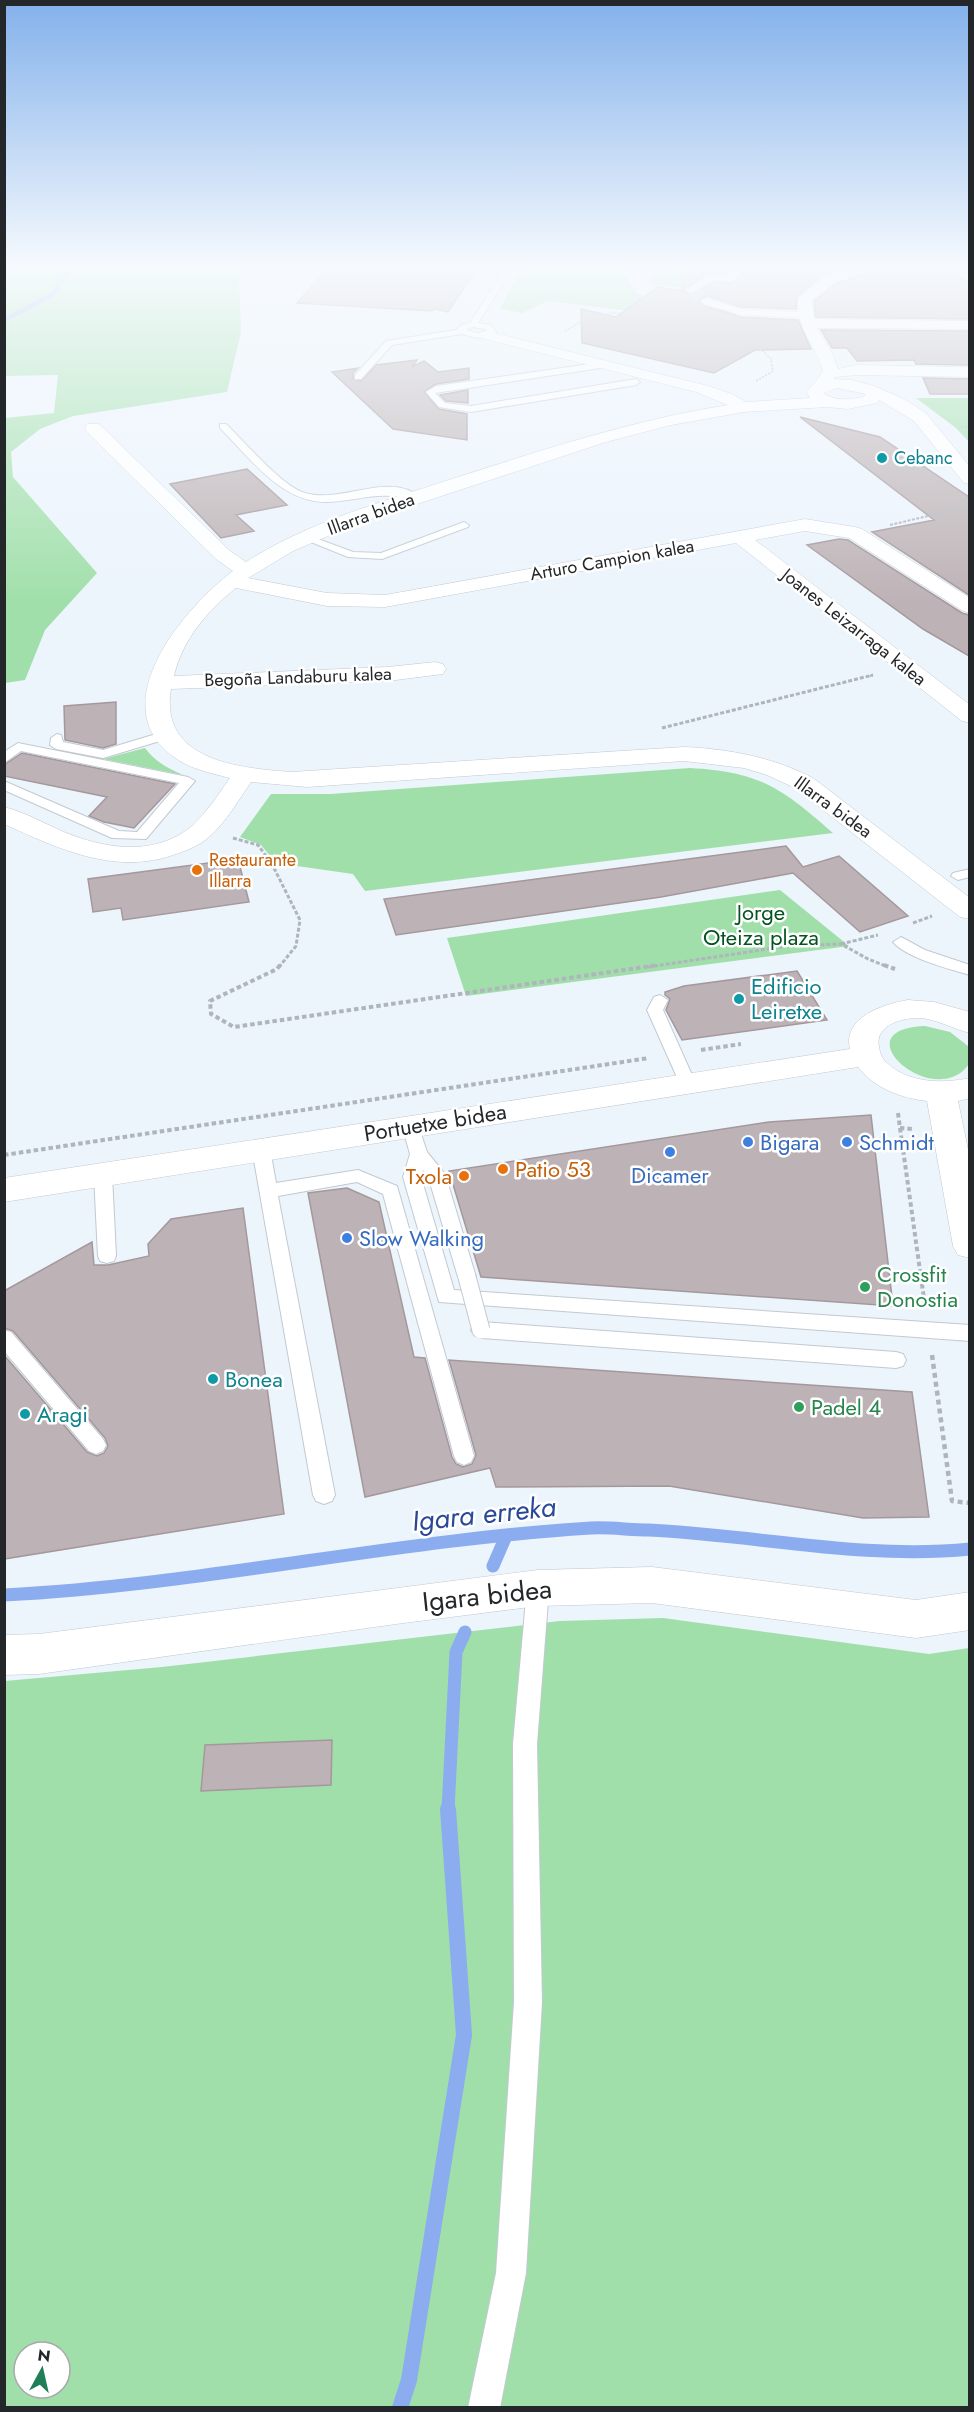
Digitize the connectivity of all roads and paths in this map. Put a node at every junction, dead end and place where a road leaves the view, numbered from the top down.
1 (495, 381) edge
2 (663, 381) edge
3 (756, 381) edge
4 (824, 381) edge
5 (857, 381) edge
6 (862, 381) edge
7 (636, 382) dead end
8 (860, 383) junction
9 (821, 384) junction
10 (726, 397) junction
11 (831, 402) junction
12 (857, 404) junction
13 (776, 406) junction
14 (743, 407) junction
15 (82, 426) dead end
16 (223, 426) dead end
17 (929, 429) junction
18 (969, 479) edge
19 (415, 497) junction
20 (969, 506) edge
21 (464, 525) dead end
22 (855, 533) junction
23 (740, 537) junction
24 (306, 538) junction
25 (241, 576) junction
26 (969, 608) edge
27 (435, 669) dead end
28 (881, 673) dead end
29 (160, 683) junction
30 (969, 716) edge
31 (653, 730) dead end
32 (166, 735) junction
33 (57, 738) dead end
34 (4, 759) edge
35 (244, 775) junction
36 (4, 785) edge
37 (45, 805) junction
38 (13, 817) edge
39 (235, 838) dead end
40 (969, 911) edge
41 (901, 942) dead end
42 (868, 959) dead end
43 (969, 970) edge
44 (660, 1000) dead end
45 (969, 1024) edge
46 (752, 1043) dead end
47 (673, 1054) junction
48 (867, 1056) junction
49 (688, 1084) junction
50 (955, 1091) edge
51 (415, 1140) junction
52 (261, 1149) junction
53 (4, 1155) edge
54 (103, 1175) junction
55 (4, 1190) edge
56 (268, 1191) junction
57 (969, 1246) edge
58 (107, 1256) dead end
59 (969, 1333) edge
60 (4, 1337) edge
61 (896, 1360) dead end
62 (96, 1445) dead end
63 (464, 1456) dead end
64 (324, 1495) dead end
65 (538, 1588) junction
66 (969, 1611) edge
67 (4, 1655) edge
68 (484, 2408) edge

1 - 7 lane
2 - 10 street
3 - 10 path
4 - 9 street
5 - 8 street
6 - 8 street
8 - 9 street, Illarra bidea
8 - 9 street
8 - 12 street
8 - 17 street
9 - 11 street
9 - 13 street, Illarra bidea
10 - 14 street
11 - 12 street, Illarra bidea
11 - 13 street, Illarra bidea
12 - 17 street, Illarra bidea
13 - 14 street, Illarra bidea
14 - 19 street, Illarra bidea
15 - 25 street, Arturo Campion kalea
16 - 19 lane
17 - 18 street
19 - 24 street, Illarra bidea
20 - 22 path
21 - 24 lane
22 - 23 street, Arturo Campion kalea
22 - 26 street, Arturo Campion kalea
23 - 25 street, Arturo Campion kalea
23 - 30 street, Joanes Leizarraga kalea
24 - 25 street, Illarra bidea
25 - 29 street, Illarra bidea
27 - 29 street, Begoña Landaburu kalea
28 - 31 path
29 - 32 street, Illarra bidea
32 - 33 lane
32 - 35 street, Illarra bidea
34 - 37 lane
35 - 38 street
35 - 40 street, Illarra bidea
36 - 37 lane
37 - 38 lane
39 - 42 path
41 - 43 lane
44 - 47 lane
45 - 48 street
46 - 47 path
47 - 49 lane
47 - 53 path
48 - 49 street, Portuetxe bidea
48 - 50 street
49 - 51 street, Portuetxe bidea
50 - 57 street
51 - 52 street, Portuetxe bidea
51 - 59 lane
51 - 61 lane, bridge
52 - 54 street, Portuetxe bidea
52 - 56 lane
54 - 55 street, Portuetxe bidea
54 - 58 lane
56 - 63 lane
56 - 64 lane
60 - 62 lane
65 - 66 street, Igara bidea
65 - 67 street, Igara bidea
65 - 68 lane

